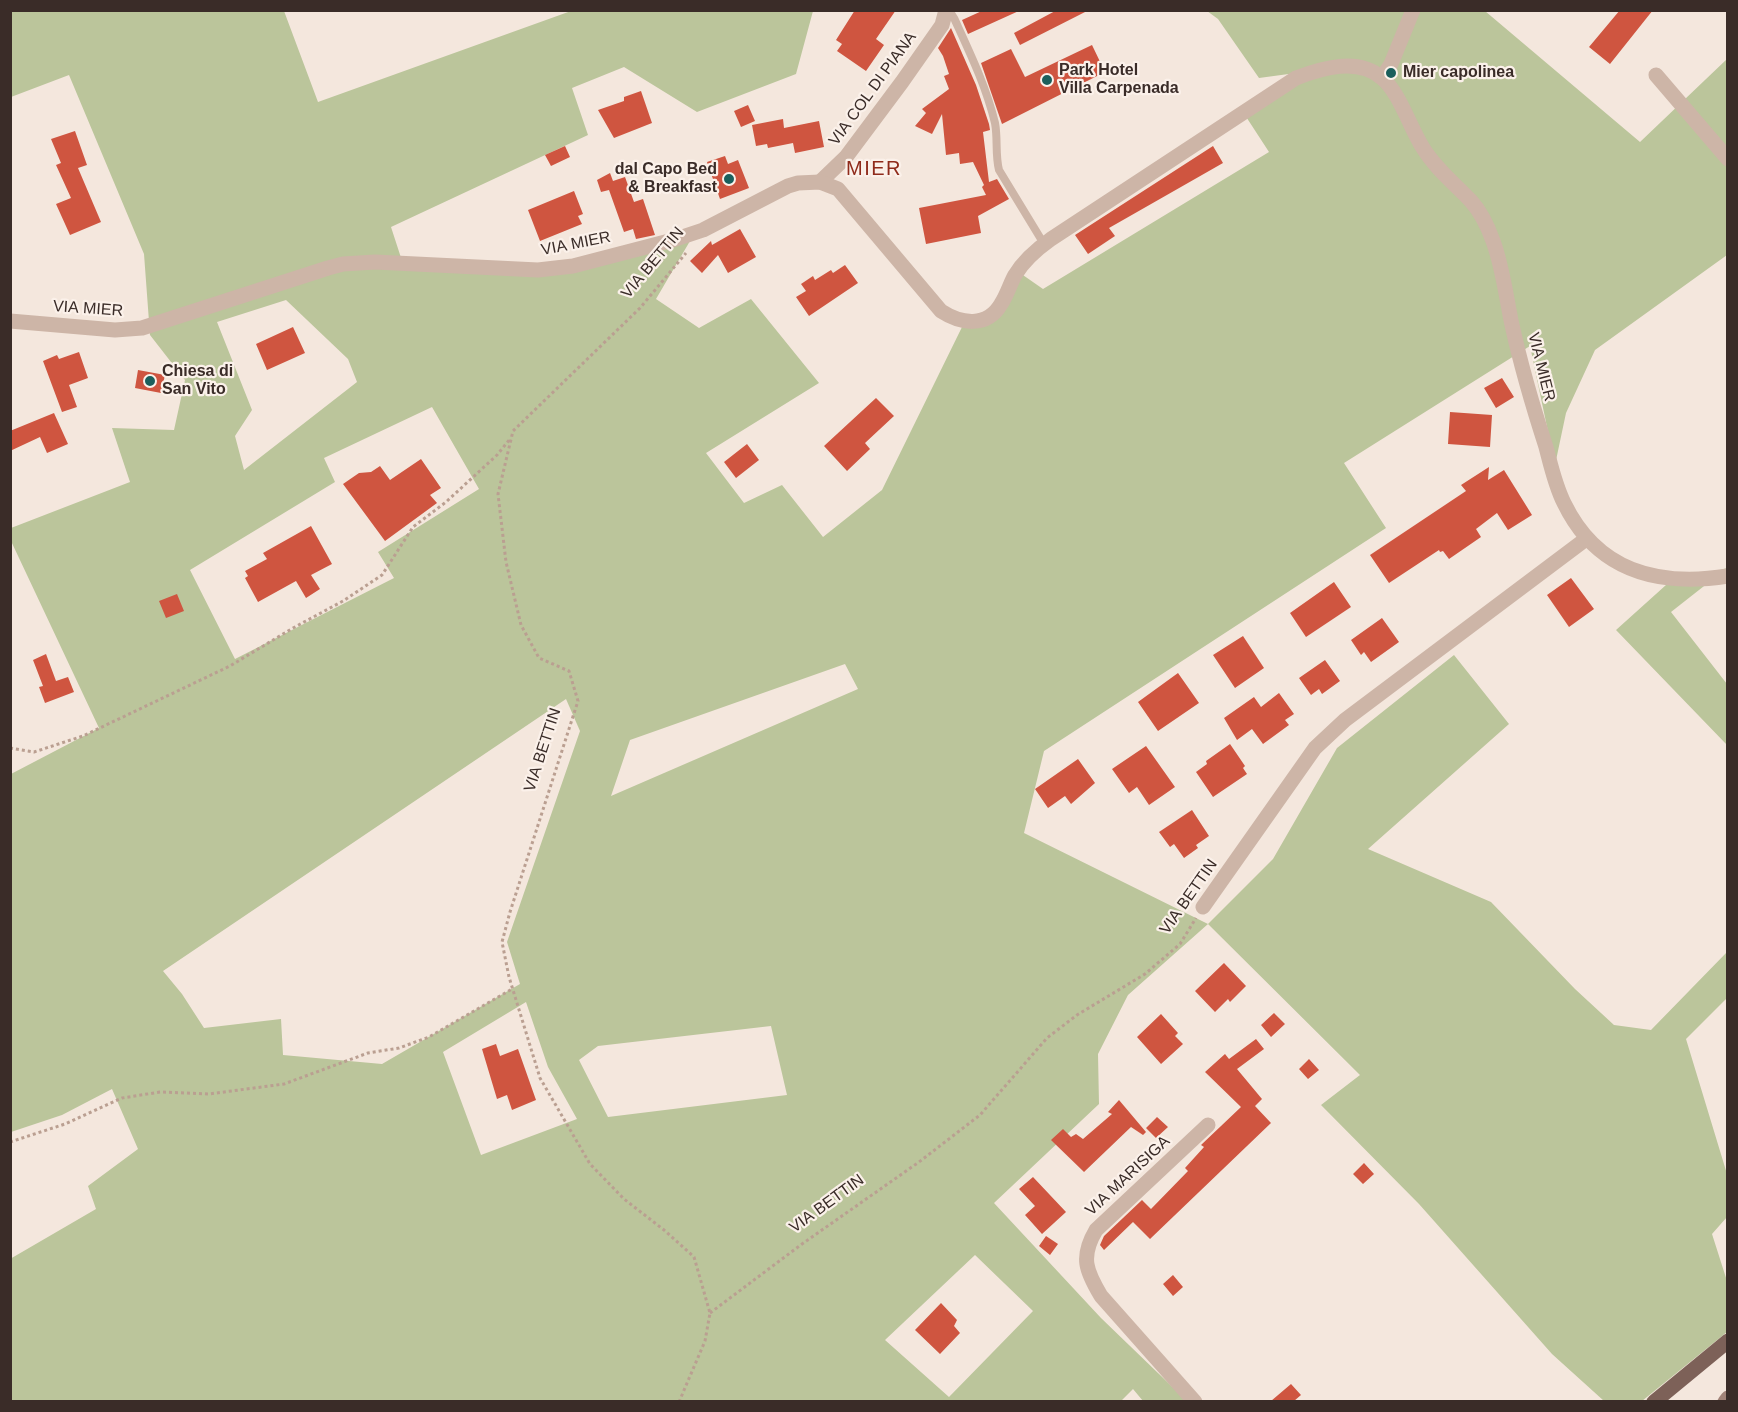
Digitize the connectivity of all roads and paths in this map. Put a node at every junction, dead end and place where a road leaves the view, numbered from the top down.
1 (948, 10) edge
2 (1413, 10) edge
3 (1656, 75) dead end
4 (1382, 78) junction
5 (1728, 159) edge
6 (820, 182) junction
7 (703, 230) junction
8 (1044, 244) junction
9 (10, 321) edge
10 (512, 438) junction
11 (1586, 539) junction
12 (1728, 576) edge
13 (10, 748) edge
14 (1203, 907) joint
15 (512, 989) junction
16 (1208, 1125) dead end
17 (10, 1142) edge
18 (710, 1313) junction
19 (1728, 1341) edge
20 (679, 1401) edge
21 (1195, 1401) edge
22 (1654, 1401) edge

1 - 6 street, VIA COL DI PIANA
1 - 8 lane
2 - 4 street
3 - 5 street
4 - 8 street
4 - 11 street, VIA MIER
6 - 7 street, VIA MIER
6 - 8 street
7 - 9 street, VIA MIER
7 - 10 path, VIA BETTIN
10 - 13 path
10 - 15 path, VIA BETTIN
11 - 12 street, VIA MIER
11 - 14 street, VIA BETTIN
14 - 18 path, VIA BETTIN
15 - 17 path
15 - 18 path, VIA BETTIN
16 - 21 street, VIA MARISIGA
18 - 20 path, VIA BETTIN
19 - 22 main road

